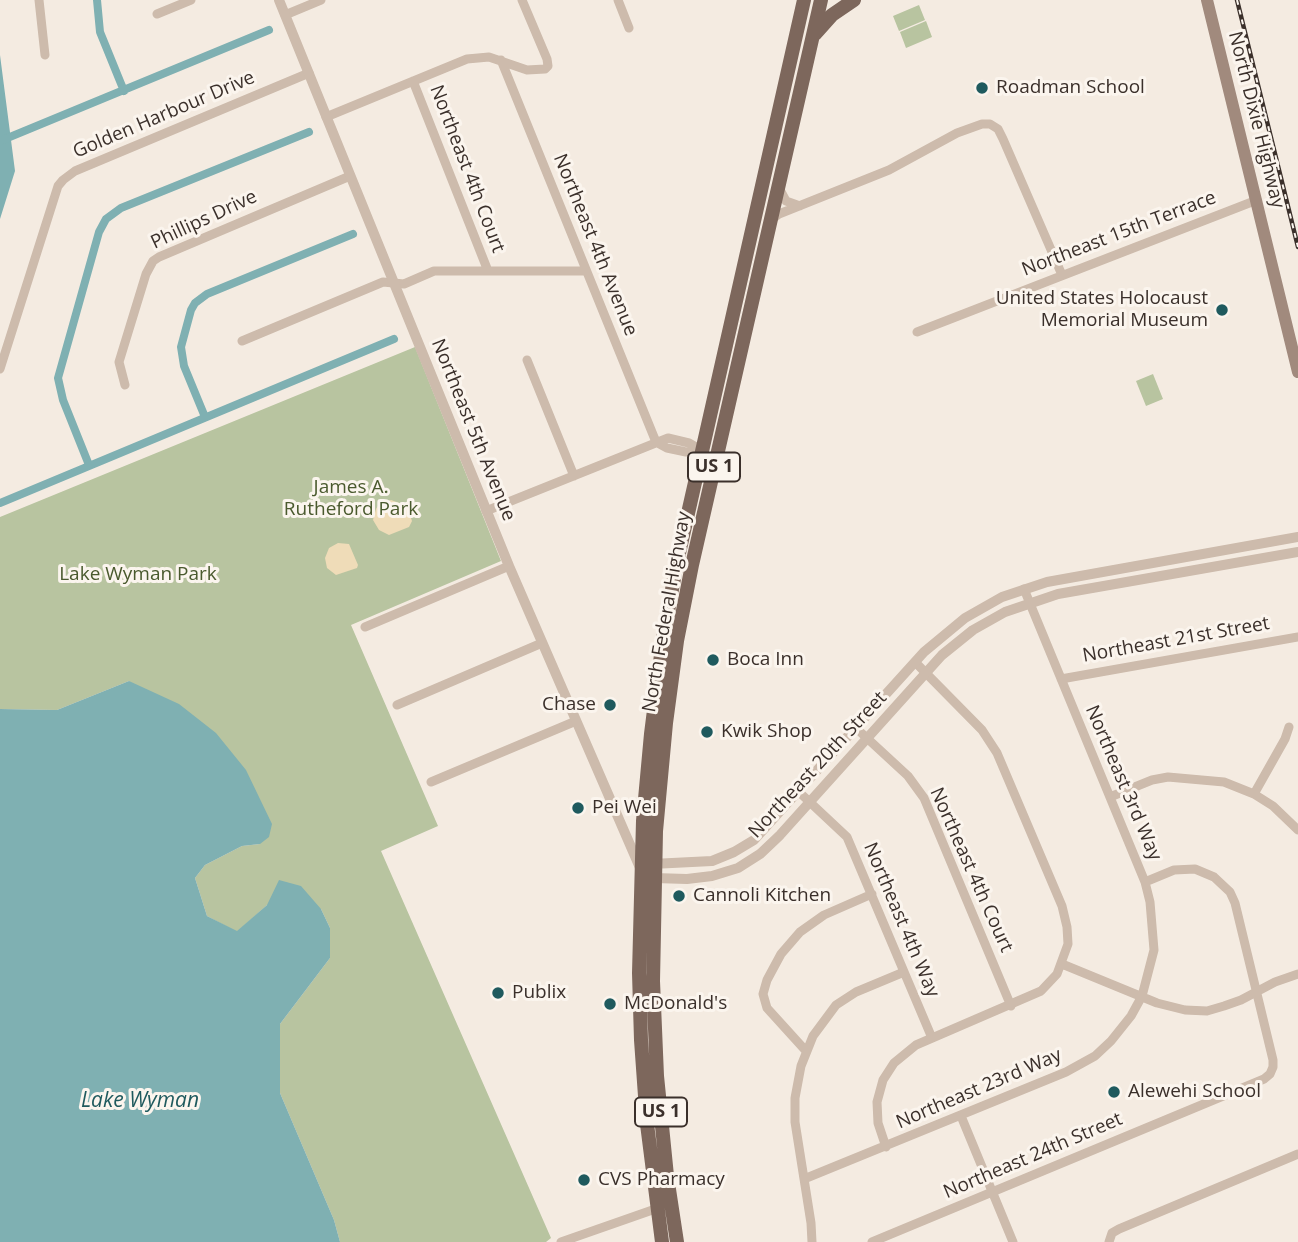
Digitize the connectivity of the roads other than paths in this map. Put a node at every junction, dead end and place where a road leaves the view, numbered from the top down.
1 (39, 0) edge
2 (191, 0) edge
3 (279, 0) edge
4 (321, 0) edge
5 (522, 0) edge
6 (618, 0) edge
7 (814, 0) edge
8 (821, 0) edge
9 (854, 0) edge
10 (1207, 0) edge
11 (802, 5) edge
12 (157, 14) dead end
13 (285, 15) junction
14 (629, 28) dead end
15 (813, 32) junction
16 (45, 55) dead end
17 (501, 60) junction
18 (309, 73) junction
19 (413, 81) junction
20 (326, 117) junction
21 (350, 176) junction
22 (772, 190) junction
23 (1257, 200) junction
24 (800, 206) junction
25 (770, 221) junction
26 (488, 271) junction
27 (586, 271) junction
28 (1062, 275) junction
29 (394, 283) junction
30 (917, 332) dead end
31 (242, 341) dead end
32 (527, 360) dead end
33 (0, 369) edge
34 (1298, 372) edge
35 (125, 385) dead end
36 (656, 442) junction
37 (710, 452) junction
38 (573, 476) junction
39 (486, 511) junction
40 (1298, 537) edge
41 (1209, 552) junction
42 (1298, 552) edge
43 (685, 563) junction
44 (509, 566) junction
45 (1213, 567) junction
46 (1024, 589) junction
47 (1030, 603) junction
48 (365, 627) dead end
49 (1298, 636) edge
50 (663, 639) junction
51 (542, 643) junction
52 (674, 662) junction
53 (915, 662) junction
54 (925, 673) junction
55 (1061, 679) junction
56 (397, 705) dead end
57 (576, 721) junction
58 (659, 722) junction
59 (856, 727) junction
60 (1289, 727) dead end
61 (867, 738) junction
62 (431, 782) dead end
63 (799, 792) junction
64 (1254, 794) junction
65 (1110, 797) junction
66 (810, 802) junction
67 (619, 819) junction
68 (643, 821) junction
69 (1298, 830) edge
70 (728, 855) junction
71 (655, 862) junction
72 (734, 869) junction
73 (647, 874) junction
74 (1145, 882) junction
75 (872, 894) junction
76 (1062, 964) junction
77 (904, 972) junction
78 (1298, 974) edge
79 (1256, 992) junction
80 (1142, 996) junction
81 (1011, 1006) junction
82 (932, 1038) junction
83 (806, 1051) junction
84 (961, 1116) junction
85 (886, 1147) junction
86 (1298, 1154) edge
87 (651, 1164) junction
88 (667, 1176) junction
89 (804, 1180) junction
90 (993, 1192) junction
91 (664, 1206) junction
92 (1111, 1238) edge
93 (561, 1242) edge
94 (662, 1242) edge
95 (677, 1242) edge
96 (811, 1242) edge
97 (872, 1242) edge
98 (1013, 1242) edge

1 - 16 street
2 - 12 street
3 - 13 street, Northeast 5th Avenue
4 - 13 street
5 - 17 street
6 - 14 street
7 - 11 main road
8 - 15 main road, North Federal Highway / US 1
9 - 15 main road
10 - 23 main road, North Dixie Highway
11 - 15 main road
11 - 22 main road, North Federal Highway / US 1
13 - 18 street, Northeast 5th Avenue
15 - 22 main road, North Federal Highway / US 1
17 - 19 street
17 - 27 street, Northeast 4th Avenue
18 - 20 street, Northeast 5th Avenue
18 - 33 street, Golden Harbour Drive
19 - 20 street
19 - 26 street, Northeast 4th Court
20 - 21 street, Northeast 5th Avenue
21 - 29 street, Northeast 5th Avenue
21 - 35 street, Phillips Drive
22 - 24 street
22 - 25 main road, North Federal Highway / US 1
22 - 37 main road, North Federal Highway / US 1
23 - 28 street, Northeast 15th Terrace
23 - 34 main road, North Dixie Highway
24 - 25 street
24 - 28 street
25 - 37 main road, North Federal Highway / US 1
26 - 27 street
26 - 29 street
27 - 36 street, Northeast 4th Avenue
28 - 30 street, Northeast 15th Terrace
29 - 31 street
29 - 39 street, Northeast 5th Avenue
32 - 38 street
36 - 37 street
36 - 38 street
37 - 43 main road, North Federal Highway / US 1
37 - 43 main road, North Federal Highway / US 1
38 - 39 street
39 - 44 street, Northeast 5th Avenue
40 - 41 street, Northeast 20th Street
41 - 45 street
41 - 46 street, Northeast 20th Street
42 - 45 street, Northeast 20th Street
43 - 50 main road, North Federal Highway / US 1
43 - 52 main road, North Federal Highway / US 1
44 - 48 street
44 - 51 street, Northeast 5th Avenue
45 - 47 street, Northeast 20th Street
46 - 47 street, Northeast 3rd Way
46 - 53 street, Northeast 20th Street
47 - 54 street, Northeast 20th Street
47 - 55 street, Northeast 3rd Way
49 - 55 street, Northeast 21st Street
50 - 52 main road
50 - 58 main road, North Federal Highway / US 1
51 - 56 street
51 - 57 street, Northeast 5th Avenue
52 - 58 main road, North Federal Highway / US 1
53 - 54 street
53 - 59 street, Northeast 20th Street
54 - 61 street, Northeast 20th Street
54 - 76 street
55 - 65 street, Northeast 3rd Way
57 - 62 street
57 - 67 street, Northeast 5th Avenue
58 - 68 main road, North Federal Highway / US 1
58 - 71 main road, North Federal Highway / US 1
59 - 61 street, Northeast 4th Court
59 - 63 street, Northeast 20th Street
60 - 64 street
61 - 66 street, Northeast 20th Street
61 - 81 street, Northeast 4th Court
63 - 66 street, Northeast 4th Way
63 - 70 street, Northeast 20th Street
64 - 65 street
64 - 69 street
65 - 74 street, Northeast 3rd Way
66 - 72 street, Northeast 20th Street
66 - 75 street, Northeast 4th Way
67 - 68 street
67 - 73 street, Northeast 5th Avenue
68 - 73 main road, North Federal Highway / US 1
70 - 71 street, Northeast 20th Street
70 - 72 street
71 - 73 main road, North Federal Highway / US 1
72 - 73 street, Northeast 20th Street
73 - 87 main road, North Federal Highway / US 1
73 - 88 main road, North Federal Highway / US 1
74 - 79 street
74 - 80 street, Northeast 3rd Way
75 - 77 street, Northeast 4th Way
75 - 83 street
76 - 80 street
76 - 81 street
77 - 82 street, Northeast 4th Way
77 - 83 street
78 - 79 street
79 - 80 street
79 - 90 street, Northeast 24th Street
80 - 84 street, Northeast 23rd Way
81 - 82 street
82 - 85 street
83 - 89 street
84 - 85 street, Northeast 23rd Way
84 - 90 street
85 - 89 street, Northeast 23rd Way
86 - 92 street
87 - 88 main road
87 - 91 main road, North Federal Highway / US 1
88 - 91 main road, North Federal Highway / US 1
89 - 96 street
90 - 97 street, Northeast 24th Street
90 - 98 street
91 - 93 street
91 - 94 main road, North Federal Highway / US 1
91 - 95 main road, North Federal Highway / US 1

